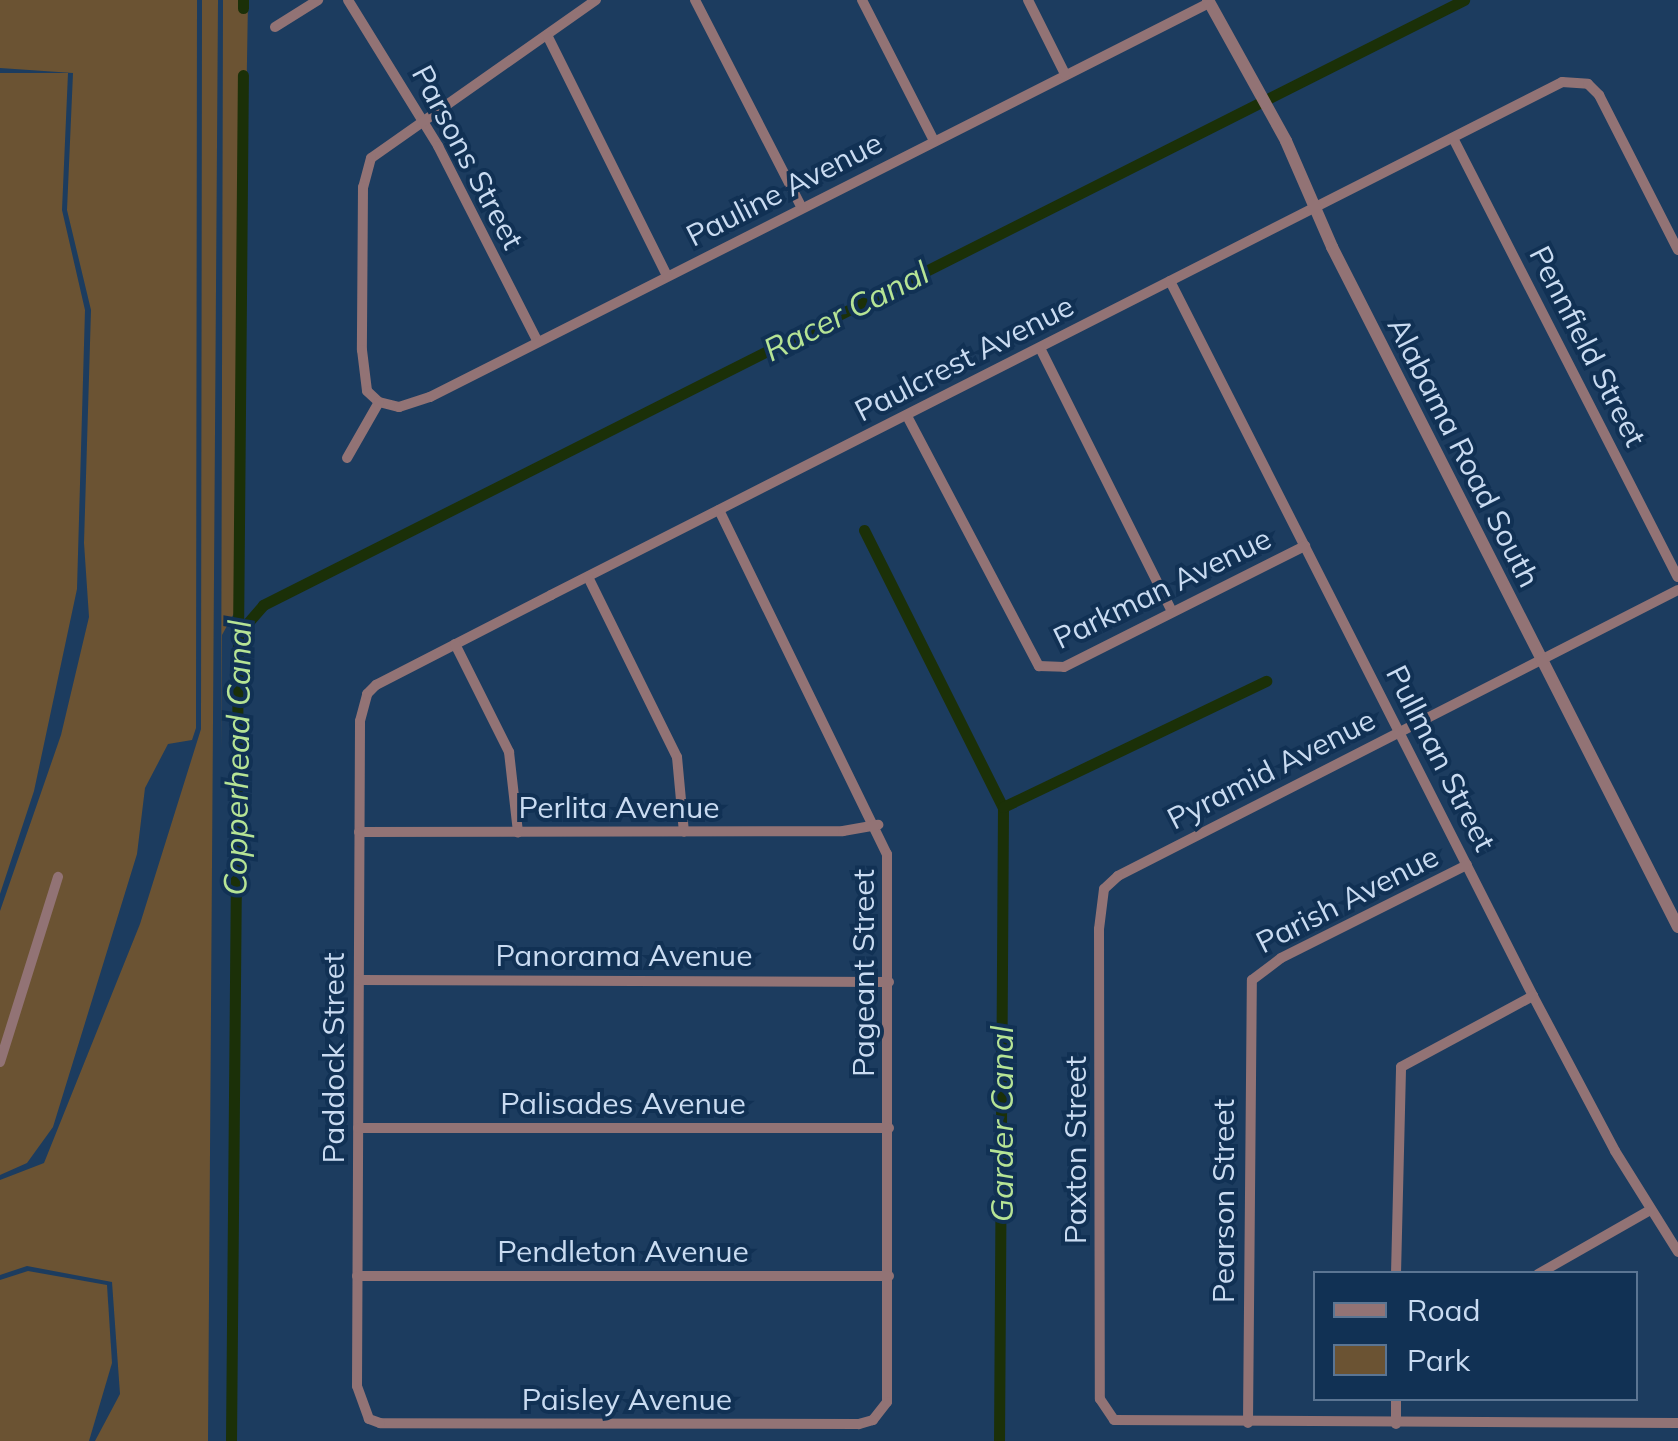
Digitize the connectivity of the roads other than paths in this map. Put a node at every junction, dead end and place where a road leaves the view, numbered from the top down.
1 (318, 0) edge
2 (348, 0) edge
3 (596, 0) edge
4 (695, 0) edge
5 (862, 0) edge
6 (1028, 0) edge
7 (1208, 1) edge
8 (274, 26) dead end
9 (548, 37) junction
10 (1065, 74) junction
11 (424, 122) junction
12 (1452, 138) junction
13 (934, 141) junction
14 (1314, 207) junction
15 (802, 208) junction
16 (1678, 250) edge
17 (667, 276) junction
18 (1170, 281) junction
19 (538, 342) junction
20 (1040, 348) junction
21 (380, 402) junction
22 (907, 416) junction
23 (346, 458) dead end
24 (719, 510) junction
25 (1306, 546) junction
26 (588, 577) junction
27 (1678, 577) edge
28 (1678, 590) edge
29 (1172, 612) junction
30 (455, 644) junction
31 (1543, 660) junction
32 (366, 694) joint
33 (1399, 732) junction
34 (878, 825) junction
35 (360, 832) junction
36 (518, 832) junction
37 (684, 832) junction
38 (1467, 865) junction
39 (58, 877) dead end
40 (1104, 889) joint
41 (1678, 927) edge
42 (358, 980) junction
43 (1252, 980) joint
44 (889, 982) junction
45 (1533, 996) junction
46 (0, 1062) edge
47 (358, 1128) junction
48 (889, 1128) junction
49 (1650, 1210) junction
50 (1678, 1252) edge
51 (1396, 1271) edge
52 (1543, 1271) edge
53 (358, 1276) junction
54 (889, 1276) junction
55 (1396, 1401) edge
56 (882, 1413) joint
57 (369, 1419) joint
58 (1248, 1422) junction
59 (1678, 1423) edge
60 (1396, 1424) junction

1 - 8 street
2 - 11 street, Parsons Street
3 - 9 street
4 - 15 street
5 - 13 street
6 - 10 street
7 - 10 street, Pauline Avenue
7 - 14 street, Alabama Road South
9 - 11 street
9 - 17 street
10 - 13 street, Pauline Avenue
11 - 19 street, Parsons Street
11 - 21 street
12 - 14 street, Paulcrest Avenue
12 - 16 street, Paulcrest Avenue
12 - 27 street, Pennfield Street
13 - 15 street, Pauline Avenue
14 - 18 street, Paulcrest Avenue
14 - 31 street, Alabama Road South
15 - 17 street, Pauline Avenue
17 - 19 street, Pauline Avenue
18 - 20 street, Paulcrest Avenue
18 - 25 street, Pullman Street
19 - 21 street, Pauline Avenue
20 - 22 street, Paulcrest Avenue
20 - 29 street
21 - 23 street
22 - 24 street, Paulcrest Avenue
22 - 29 street, Parkman Avenue
24 - 26 street, Paulcrest Avenue
24 - 34 street, Pageant Street
25 - 29 street, Parkman Avenue
25 - 33 street, Pullman Street
26 - 30 street, Paulcrest Avenue
26 - 37 street
28 - 31 street, Pyramid Avenue
30 - 32 street, Paulcrest Avenue
30 - 36 street
31 - 33 street, Pyramid Avenue
31 - 41 street, Alabama Road South
32 - 35 street, Paddock Street
33 - 38 street, Pullman Street
33 - 40 street, Pyramid Avenue
34 - 37 street, Perlita Avenue
34 - 44 street, Pageant Street
35 - 36 street, Perlita Avenue
35 - 42 street, Paddock Street
36 - 37 street, Perlita Avenue
38 - 43 street, Parish Avenue
38 - 45 street, Pullman Street
39 - 46 street
40 - 58 street, Paxton Street
42 - 44 street, Panorama Avenue
42 - 47 street, Paddock Street
43 - 58 street, Pearson Street
44 - 48 street, Pageant Street
45 - 49 street, Pullman Street
45 - 51 street
47 - 48 street, Palisades Avenue
47 - 53 street, Paddock Street
48 - 54 street, Pageant Street
49 - 50 street, Pullman Street
49 - 52 street
53 - 54 street, Pendleton Avenue
53 - 57 street, Paddock Street
54 - 56 street, Pageant Street
55 - 60 street
56 - 57 street, Paisley Avenue
58 - 60 street
59 - 60 street

